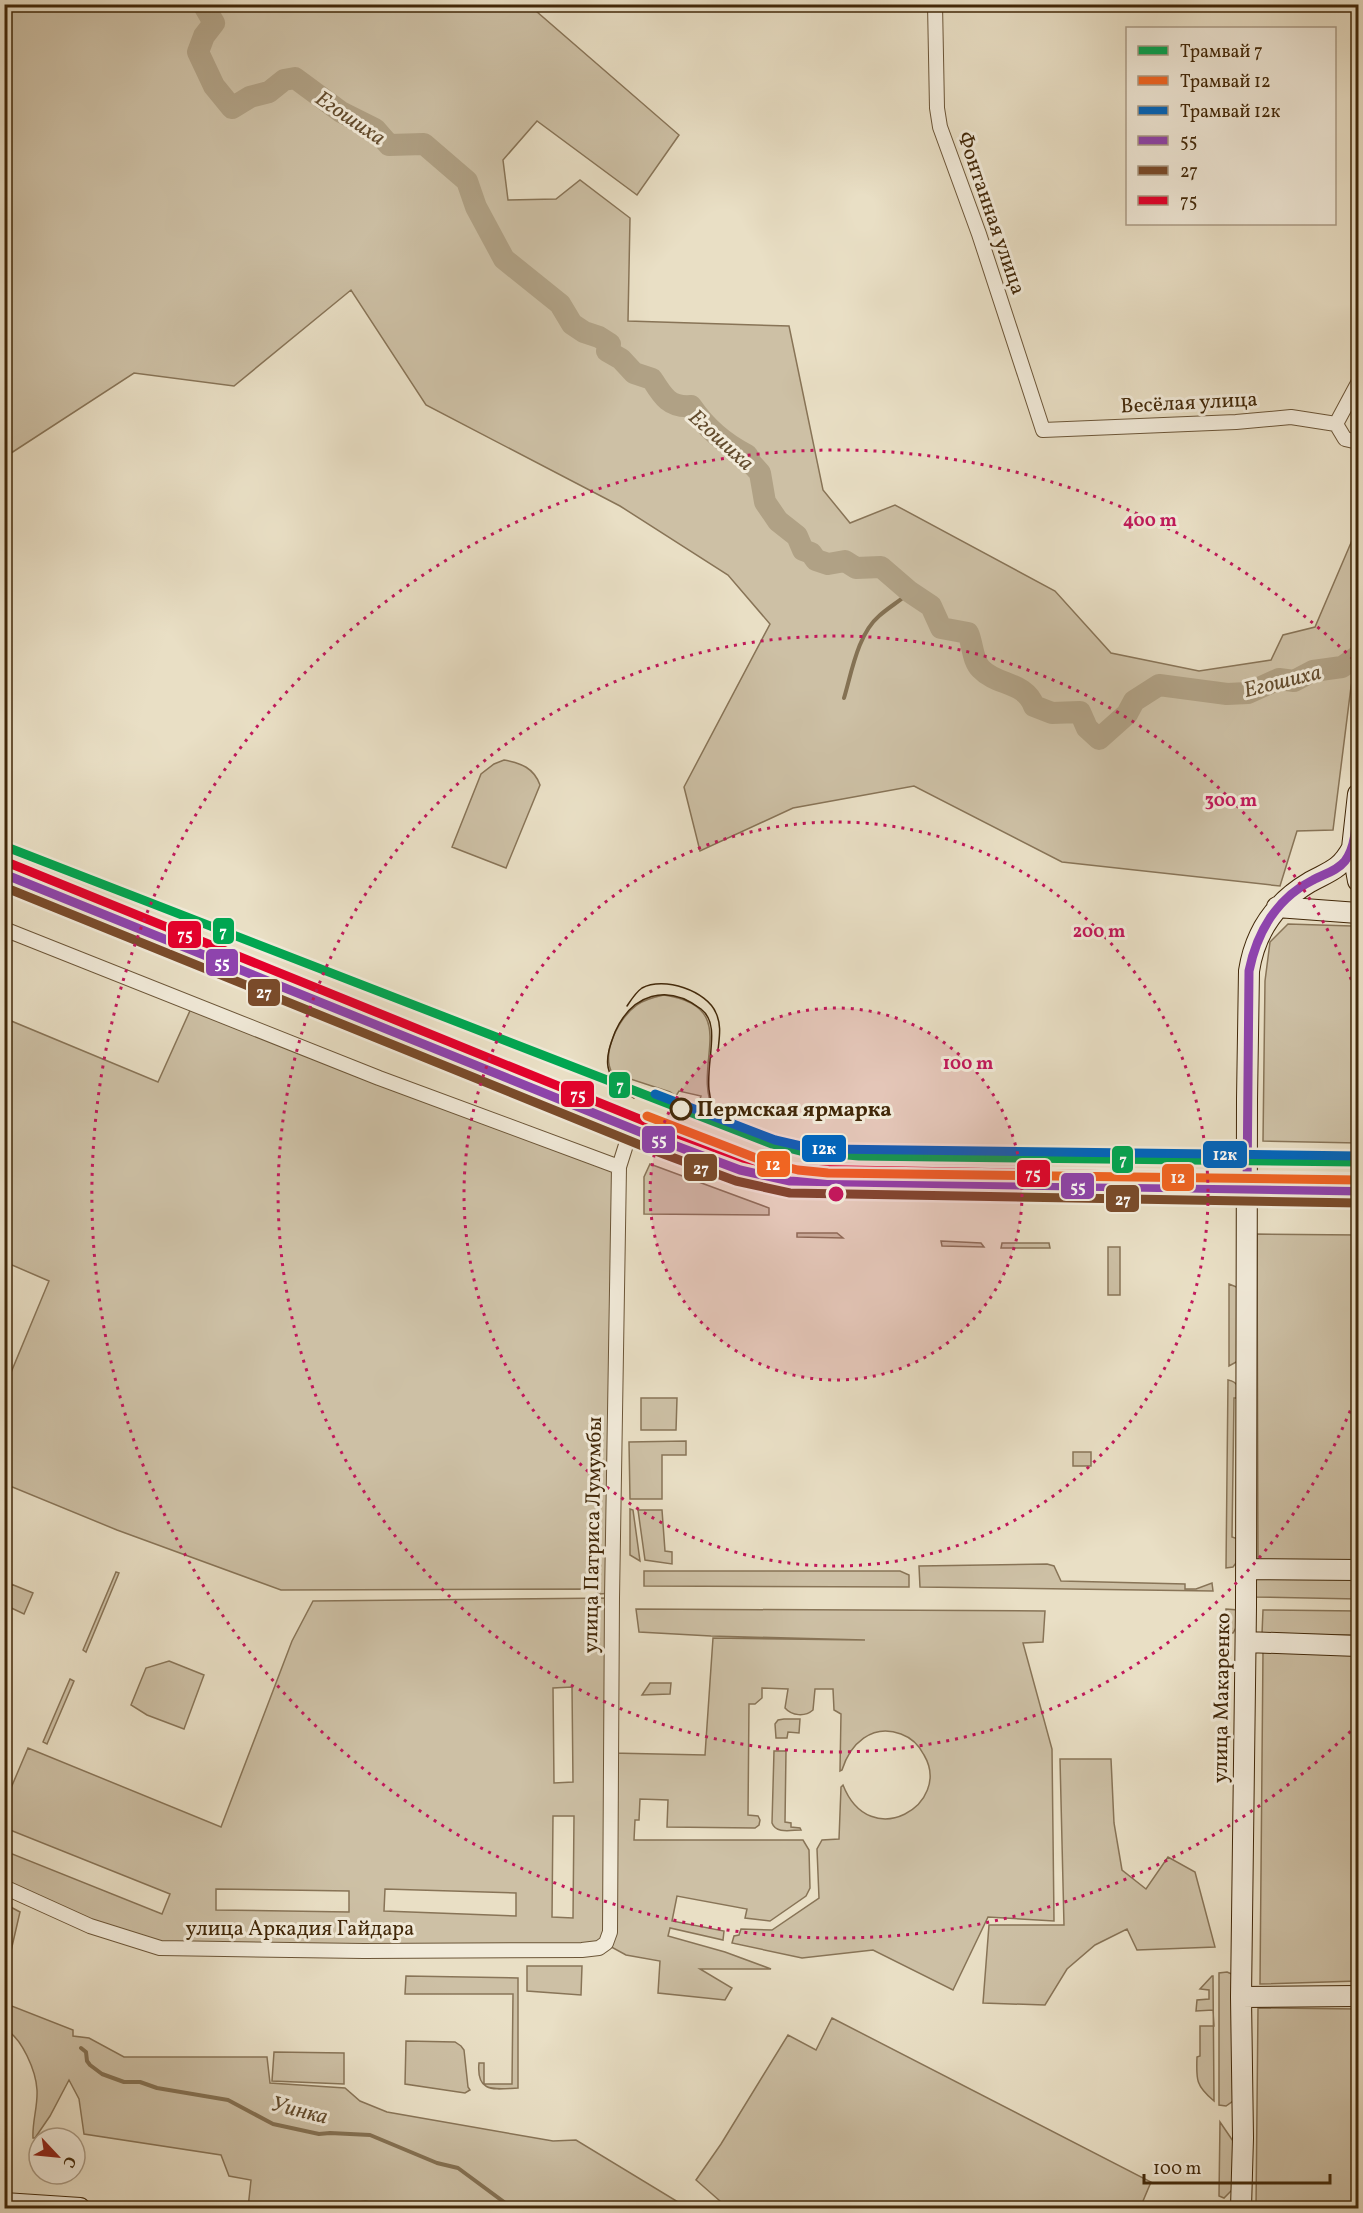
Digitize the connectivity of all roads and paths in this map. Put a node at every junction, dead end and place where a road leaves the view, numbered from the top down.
1 (935, 4) edge
2 (1359, 383) edge
3 (1336, 424) junction
4 (1043, 430) joint
5 (1359, 442) edge
6 (1359, 794) edge
7 (1352, 848) junction
8 (4, 874) edge
9 (1359, 881) edge
10 (1277, 907) junction
11 (1359, 913) edge
12 (4, 929) edge
13 (632, 1129) junction
14 (619, 1167) junction
15 (1247, 1188) junction
16 (1359, 1191) edge
17 (1246, 1569) junction
18 (1359, 1570) edge
19 (1246, 1642) junction
20 (1359, 1646) edge
21 (4, 1887) edge
22 (606, 1944) joint
23 (1359, 1996) edge
24 (1241, 1997) junction
25 (4, 2203) edge
26 (80, 2208) edge
27 (1241, 2208) edge

1 - 4 street, Фонтанная улица
2 - 3 street
3 - 4 street, Весёлая улица
3 - 5 street
6 - 7 main road
7 - 9 main road
7 - 10 main road, улица Макаренко
8 - 13 main road
10 - 11 main road
10 - 15 main road, улица Макаренко
12 - 14 street
13 - 14 street, улица Патриса Лумумбы
13 - 15 main road
14 - 22 street, улица Патриса Лумумбы
15 - 16 main road
15 - 17 main road, улица Макаренко
17 - 18 main road
17 - 19 main road, улица Макаренко
19 - 20 main road
19 - 24 main road, улица Макаренко
21 - 22 street, улица Аркадия Гайдара
23 - 24 main road
24 - 27 main road, улица Макаренко
25 - 26 main road

